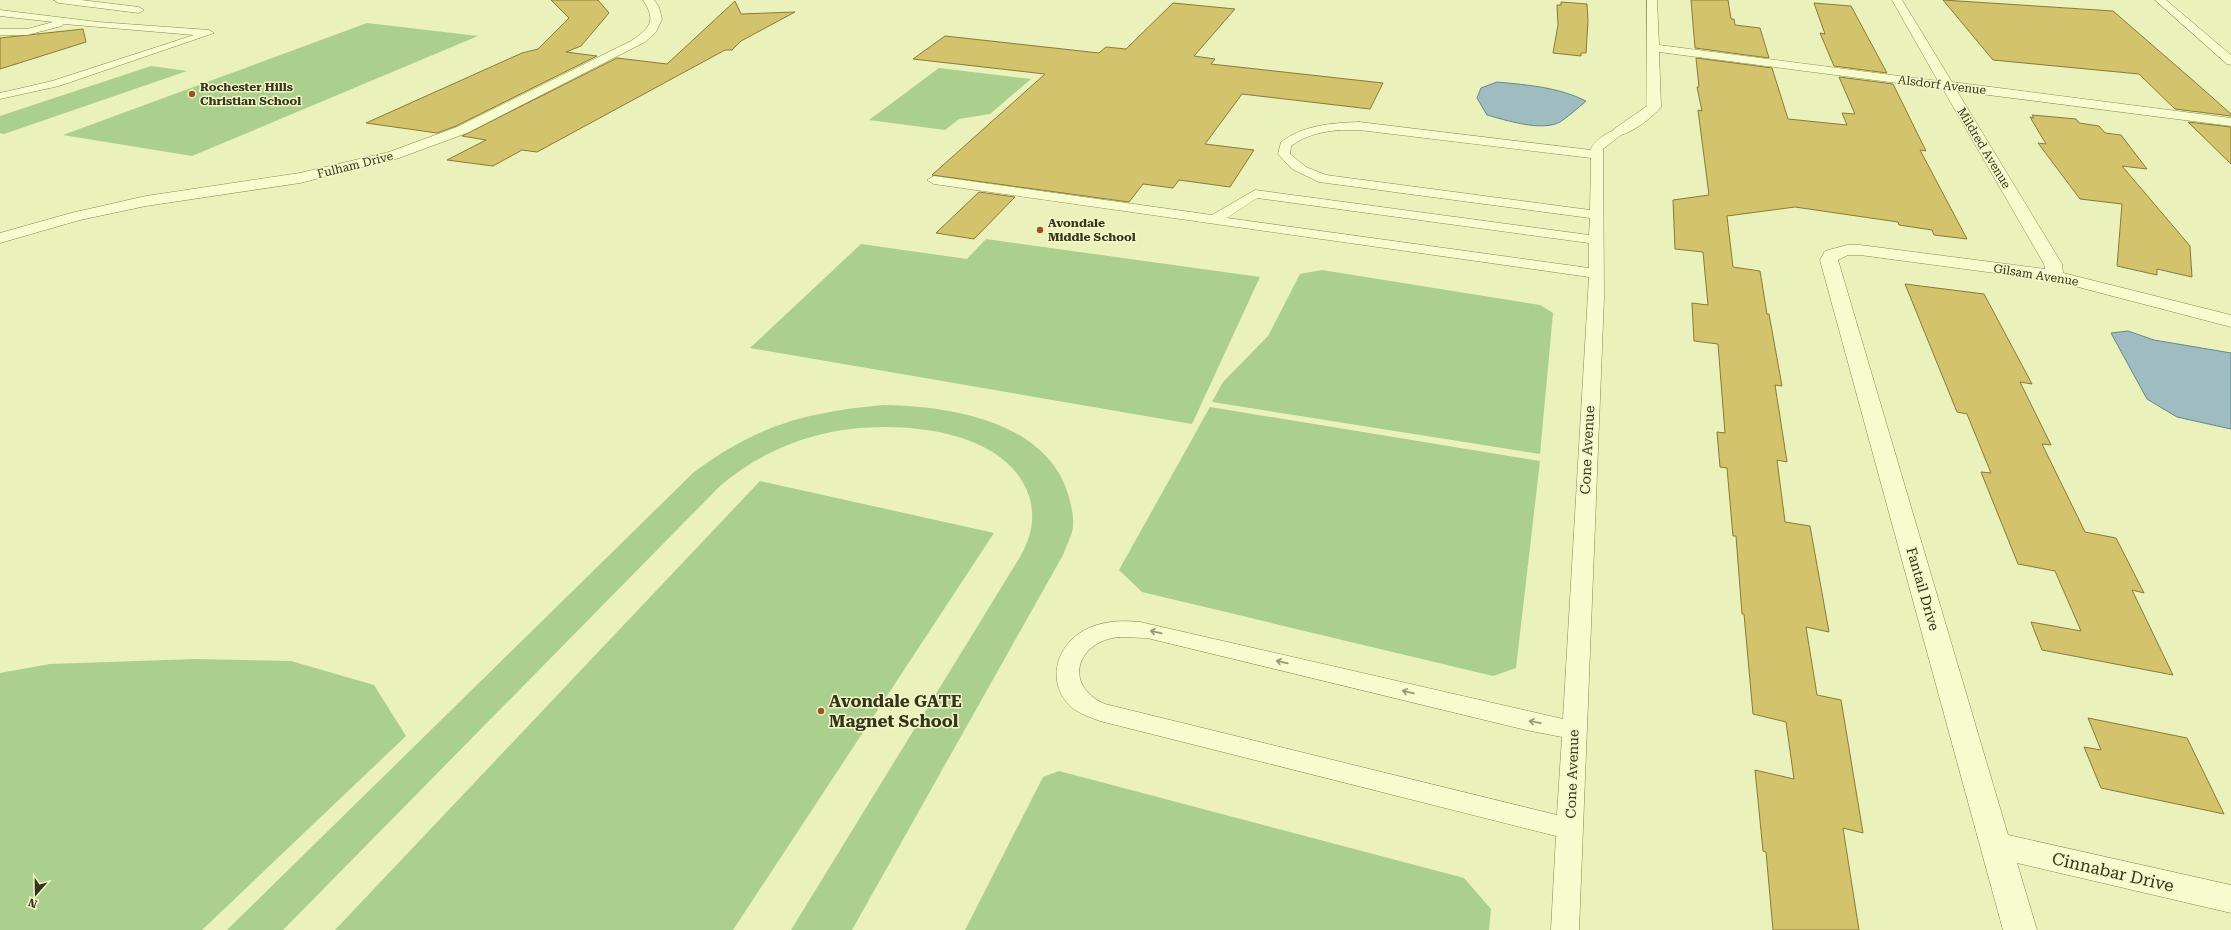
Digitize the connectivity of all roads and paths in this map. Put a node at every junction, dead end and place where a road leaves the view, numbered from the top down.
1 (59, 0) edge
2 (648, 0) edge
3 (1652, 0) edge
4 (1897, 0) edge
5 (2160, 0) edge
6 (0, 13) edge
7 (68, 21) junction
8 (92, 24) junction
9 (0, 32) edge
10 (1653, 48) junction
11 (2231, 61) edge
12 (1946, 86) junction
13 (0, 96) edge
14 (2231, 122) edge
15 (1619, 132) joint
16 (1597, 155) junction
17 (934, 180) dead end
18 (1595, 215) junction
19 (1214, 220) junction
20 (0, 238) edge
21 (1595, 240) junction
22 (1838, 252) joint
23 (1595, 273) junction
24 (2055, 276) junction
25 (2231, 321) edge
26 (1573, 730) junction
27 (1570, 830) junction
28 (1995, 845) junction
29 (2231, 899) edge
30 (1565, 930) edge
31 (2020, 930) edge

1 - 8 lane
2 - 20 street, Fulham Drive
3 - 10 street
4 - 12 street, Mildred Avenue
5 - 11 street
6 - 7 lane
7 - 8 lane
7 - 9 lane
8 - 13 lane
10 - 12 street, Alsdorf Avenue
10 - 15 street
12 - 14 street, Alsdorf Avenue
12 - 24 street, Mildred Avenue
15 - 16 lane
16 - 18 lane, Cone Avenue
16 - 18 lane
17 - 19 lane
18 - 21 lane, Cone Avenue
19 - 21 lane
19 - 23 lane
21 - 23 lane, Cone Avenue
22 - 24 street, Gilsam Avenue
22 - 28 street, Fantail Drive
23 - 26 lane, Cone Avenue
24 - 25 street, Gilsam Avenue
26 - 27 lane, Cone Avenue
26 -> 27 lane
27 - 30 lane, Cone Avenue
28 - 29 street, Cinnabar Drive
28 - 31 street, Fantail Drive

